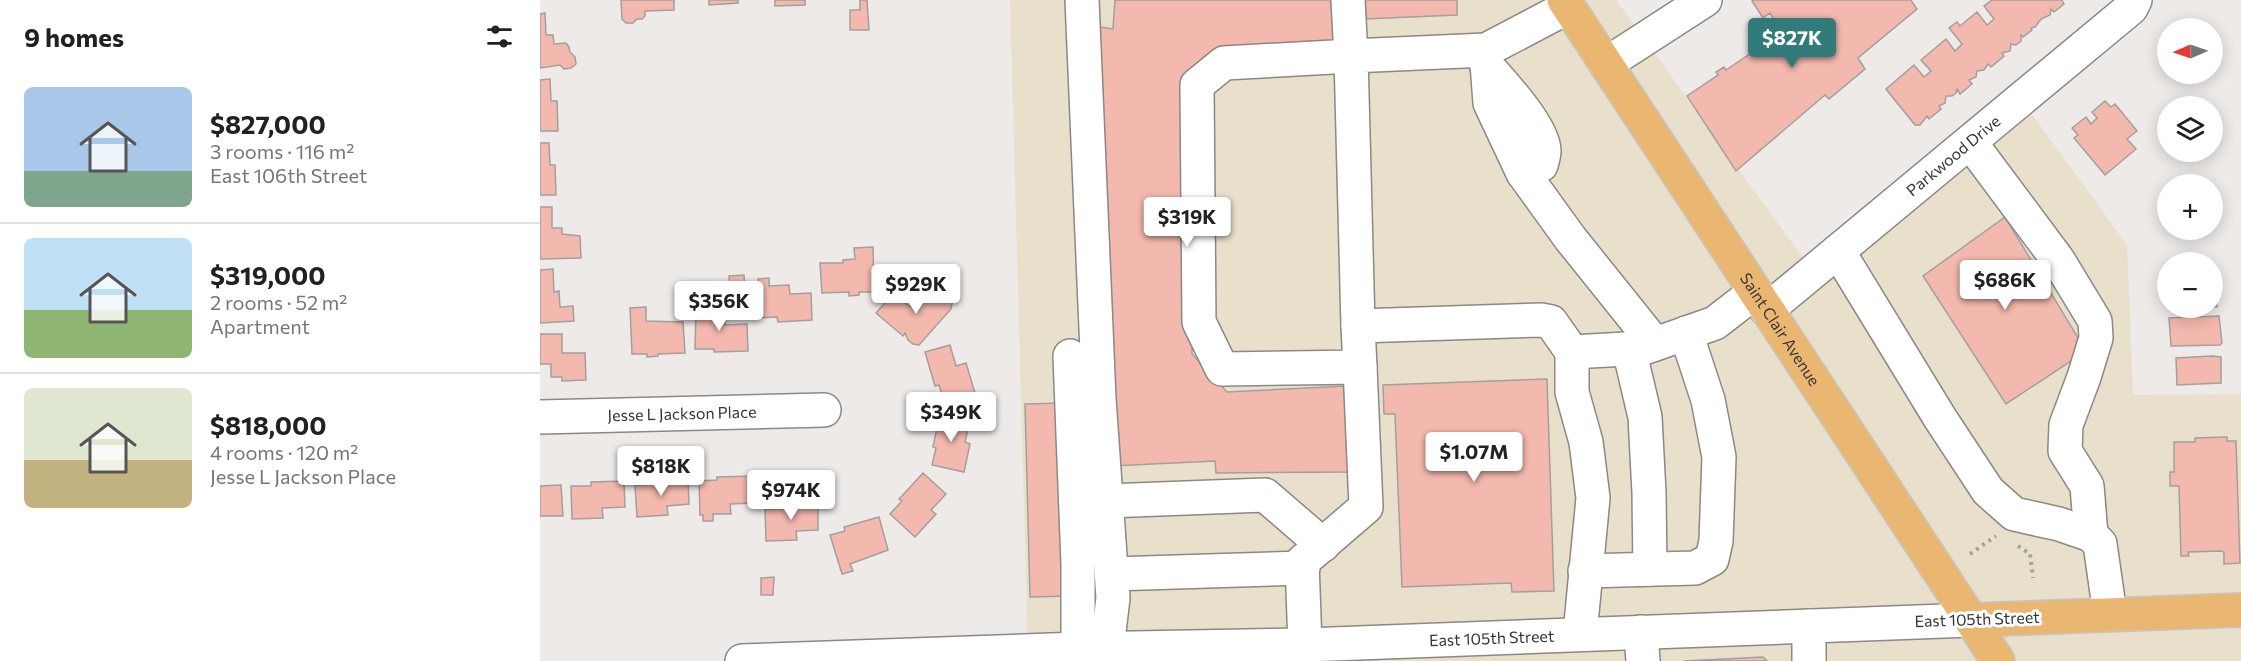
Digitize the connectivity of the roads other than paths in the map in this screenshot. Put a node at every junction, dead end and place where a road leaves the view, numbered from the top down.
1 (1082, 0) edge
2 (1348, 0) edge
3 (1705, 0) edge
4 (2135, 0) edge
5 (1566, 4) edge
6 (1351, 56) junction
7 (1487, 58) junction
8 (1606, 64) junction
9 (1970, 142) junction
10 (1838, 251) junction
11 (1761, 301) junction
12 (1358, 326) junction
13 (1686, 333) junction
14 (1642, 346) junction
15 (1572, 352) junction
16 (1070, 356) dead end
17 (1360, 367) junction
18 (824, 410) dead end
19 (540, 417) edge
20 (1107, 501) junction
21 (2091, 535) junction
22 (1313, 556) junction
23 (1650, 569) junction
24 (1586, 571) junction
25 (1112, 574) junction
26 (2241, 609) edge
27 (2110, 614) junction
28 (1971, 620) junction
29 (1809, 626) junction
30 (1569, 644) edge
31 (1305, 645) junction
32 (1642, 646) edge
33 (1359, 652) edge
34 (1097, 653) edge
35 (879, 659) edge
36 (788, 660) edge
37 (742, 661) edge
38 (1809, 661) edge
39 (1998, 661) edge

1 - 20 street
2 - 6 street
3 - 8 street
4 - 9 street, Parkwood Drive
5 - 7 street
5 - 8 main road, Saint Clair Avenue
6 - 7 street
6 - 12 street
6 - 17 street
7 - 14 street
8 - 11 main road, Saint Clair Avenue
9 - 10 street, Parkwood Drive
9 - 21 street
10 - 11 street, Parkwood Drive
10 - 21 street
11 - 13 street, Parkwood Drive
11 - 28 main road, Saint Clair Avenue
12 - 15 street
12 - 17 street
13 - 14 street, Parkwood Drive
13 - 23 street
14 - 15 street, Parkwood Drive
14 - 23 street
15 - 24 street
16 - 34 street
17 - 22 street
18 - 19 street, Jesse L Jackson Place
20 - 22 street
20 - 25 street
21 - 27 street
22 - 25 street
22 - 31 street
23 - 24 street
24 - 30 street
25 - 34 street
26 - 27 main road, East 105th Street
27 - 28 main road, East 105th Street
28 - 29 street, East 105th Street
28 - 39 main road, Saint Clair Avenue
29 - 32 street, East 105th Street
29 - 38 street
30 - 32 street, East 105th Street
30 - 33 street, East 105th Street
31 - 33 street, East 105th Street
31 - 34 street, East 105th Street
34 - 35 street, East 105th Street
35 - 36 street, East 105th Street
36 - 37 street, East 105th Street

